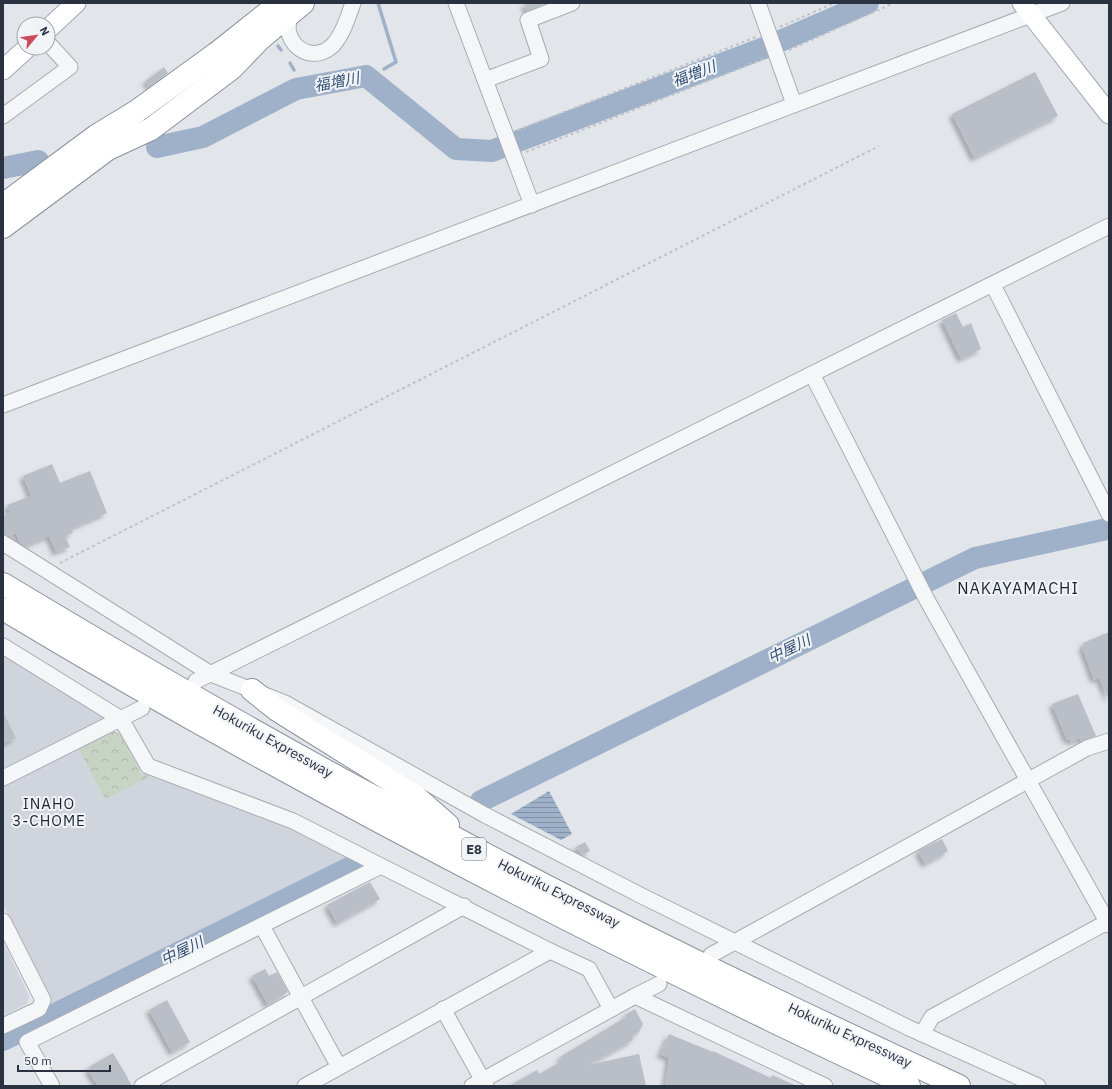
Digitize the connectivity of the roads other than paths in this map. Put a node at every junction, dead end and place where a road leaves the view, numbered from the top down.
1 (76, 3) edge
2 (353, 3) edge
3 (456, 3) edge
4 (758, 3) edge
5 (1062, 3) edge
6 (565, 4) edge
7 (291, 7) edge
8 (1027, 9) edge
9 (56, 22) edge
10 (56, 52) edge
11 (18, 56) edge
12 (3, 70) edge
13 (485, 80) junction
14 (794, 104) junction
15 (1109, 114) edge
16 (3, 116) edge
17 (102, 142) junction
18 (3, 205) edge
19 (532, 205) junction
20 (3, 226) edge
21 (1109, 226) edge
22 (993, 285) junction
23 (812, 374) junction
24 (3, 405) edge
25 (1109, 514) edge
26 (3, 543) edge
27 (3, 574) edge
28 (3, 584) edge
29 (3, 609) edge
30 (3, 646) edge
31 (211, 674) junction
32 (196, 681) dead end
33 (252, 690) junction
34 (142, 708) dead end
35 (121, 719) junction
36 (247, 726) junction
37 (1109, 741) edge
38 (3, 778) edge
39 (1027, 781) junction
40 (480, 852) junction
41 (381, 866) junction
42 (464, 906) junction
43 (3, 921) edge
44 (1108, 923) edge
45 (262, 926) junction
46 (736, 940) junction
47 (550, 951) junction
48 (711, 954) dead end
49 (659, 984) dead end
50 (635, 996) junction
51 (302, 998) junction
52 (611, 1009) junction
53 (443, 1010) junction
54 (3, 1026) edge
55 (922, 1034) junction
56 (339, 1067) junction
57 (801, 1081) edge
58 (480, 1084) edge
59 (52, 1086) edge
60 (142, 1086) edge
61 (305, 1086) edge
62 (825, 1086) edge
63 (909, 1086) edge
64 (959, 1086) edge
65 (1038, 1086) edge

1 - 9 main road
2 - 7 street
3 - 13 street
4 - 14 street
5 - 8 street
6 - 13 street
7 - 17 highway
8 - 14 street
8 - 15 main road
10 - 16 street
11 - 12 main road
13 - 19 street
14 - 19 street
17 - 18 highway
17 - 20 highway
19 - 24 street
21 - 22 street
22 - 23 street
22 - 25 street
23 - 31 street
23 - 39 street
26 - 31 street
27 - 36 highway
28 - 36 highway, Hokuriku Expressway / E8
29 - 63 highway, Hokuriku Expressway / E8
30 - 35 street
31 - 32 street
31 - 33 street
33 - 40 highway
33 - 46 street
34 - 35 street
35 - 38 street
35 - 41 street
36 - 40 highway, Hokuriku Expressway / E8
37 - 39 street
39 - 44 street
39 - 46 street
40 - 64 highway, Hokuriku Expressway / E8
41 - 42 street
41 - 45 street
42 - 47 street
42 - 51 street
43 - 54 street
44 - 55 street
45 - 51 street
45 - 59 street
46 - 48 street
46 - 55 street
47 - 52 street
47 - 53 street
49 - 50 street
50 - 52 street
50 - 57 street
51 - 56 street
51 - 60 street
52 - 58 street
53 - 56 street
53 - 58 street
55 - 65 street
56 - 61 street
57 - 62 street

